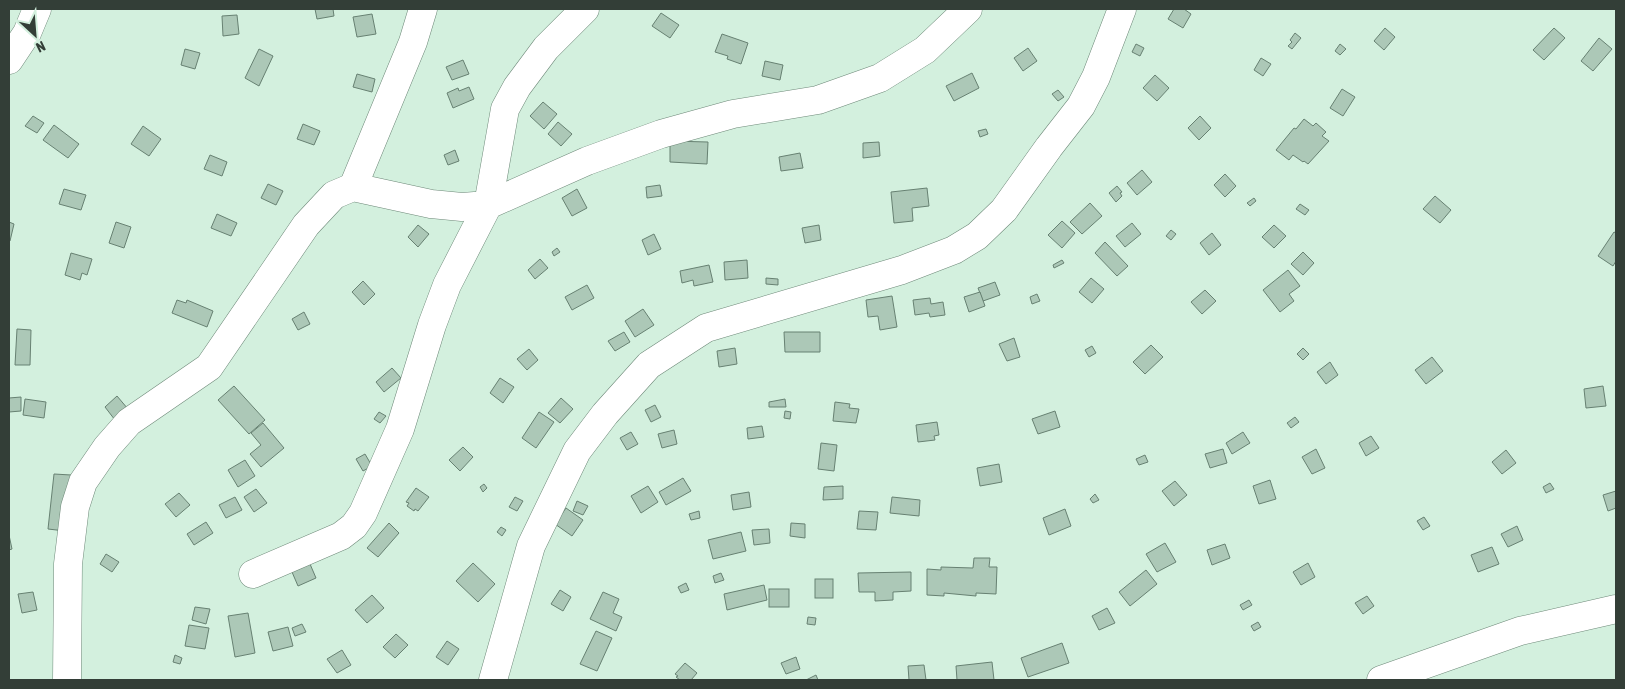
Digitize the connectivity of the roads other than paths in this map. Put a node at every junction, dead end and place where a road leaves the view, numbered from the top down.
1 (38, 9) edge
2 (423, 9) edge
3 (585, 9) edge
4 (968, 9) edge
5 (1122, 9) edge
6 (9, 60) edge
7 (353, 187) junction
8 (488, 205) junction
9 (253, 574) dead end
10 (1616, 609) edge
11 (67, 680) edge
12 (493, 680) edge
13 (1382, 680) edge

1 - 6 street
2 - 7 street
3 - 8 street
4 - 8 street
5 - 12 street
7 - 8 street
7 - 11 street
8 - 9 street
10 - 13 street

